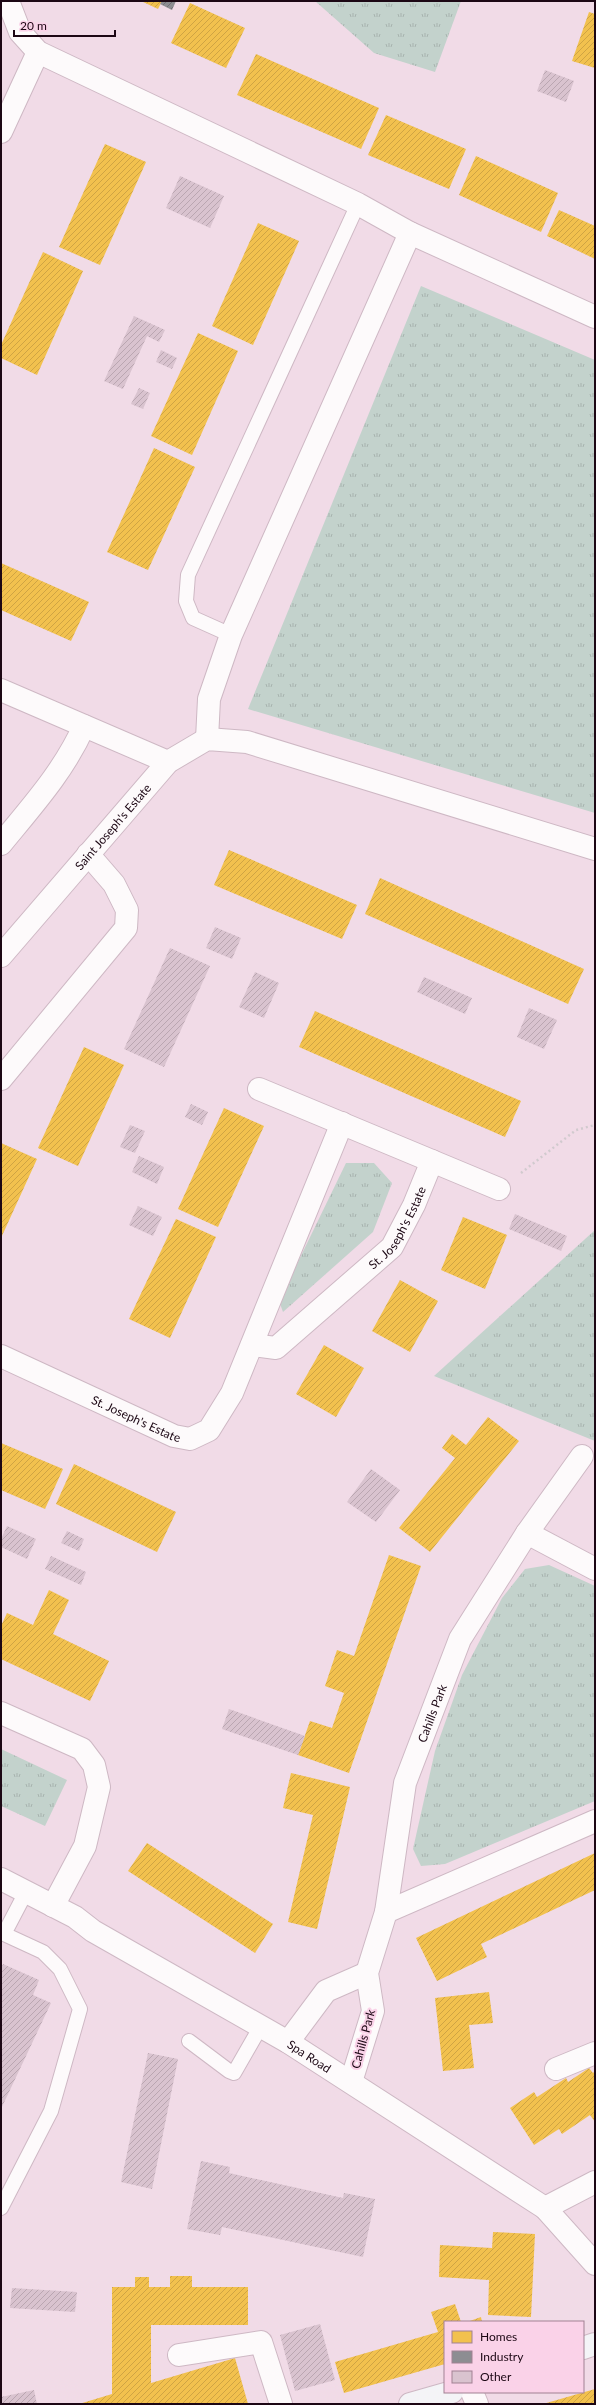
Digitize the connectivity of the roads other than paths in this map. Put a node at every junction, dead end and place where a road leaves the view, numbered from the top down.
1 (8, 1) edge
2 (38, 52) junction
3 (1, 132) edge
4 (358, 204) junction
5 (410, 233) junction
6 (595, 317) edge
7 (231, 635) junction
8 (1, 690) edge
9 (84, 726) junction
10 (207, 739) junction
11 (168, 762) junction
12 (1, 844) edge
13 (595, 849) edge
14 (88, 854) junction
15 (1, 956) edge
16 (1, 1079) edge
17 (259, 1089) dead end
18 (342, 1123) junction
19 (432, 1161) junction
20 (499, 1189) road end
21 (252, 1345) junction
22 (1, 1356) edge
23 (582, 1456) dead end
24 (527, 1533) junction
25 (595, 1569) edge
26 (1, 1713) edge
27 (595, 1820) edge
28 (1, 1879) edge
29 (26, 1892) junction
30 (53, 1906) junction
31 (386, 1912) junction
32 (2, 1933) edge
33 (367, 1972) junction
34 (262, 2026) junction
35 (189, 2041) dead end
36 (288, 2042) junction
37 (595, 2053) edge
38 (556, 2069) dead end
39 (350, 2082) junction
40 (595, 2182) edge
41 (1, 2208) edge
42 (545, 2208) junction
43 (595, 2264) edge
44 (595, 2344) edge
45 (584, 2348) edge
46 (179, 2355) dead end
47 (448, 2393) edge
48 (472, 2393) edge
49 (281, 2404) edge
50 (410, 2404) edge
51 (477, 2404) edge

1 - 2 street
2 - 3 street
2 - 4 street
4 - 5 street
4 - 7 lane
5 - 6 street
5 - 7 street
7 - 10 street
8 - 9 street
9 - 11 street
9 - 12 street
10 - 11 street, Saint Joseph's Estate
10 - 13 street
11 - 14 street, Saint Joseph's Estate
14 - 15 street, Saint Joseph's Estate
14 - 16 street
17 - 18 street
18 - 19 street
18 - 21 street, St. Joseph's Estate
19 - 20 street
19 - 21 street, St. Joseph's Estate
21 - 22 street, St. Joseph's Estate
23 - 24 street, Cahills Park
24 - 25 street
24 - 31 street, Cahills Park
26 - 30 street
27 - 31 street
28 - 29 street, Spa Road
29 - 30 street, Spa Road
29 - 32 lane
30 - 34 street, Spa Road
31 - 33 street, Cahills Park
32 - 41 lane
33 - 36 street
33 - 39 street, Cahills Park
34 - 35 lane
34 - 36 street, Spa Road
36 - 39 street, Spa Road
37 - 38 street
39 - 42 street, Spa Road
40 - 42 street
42 - 43 street, Spa Road
44 - 45 street
46 - 49 street
47 - 50 street
48 - 51 street

